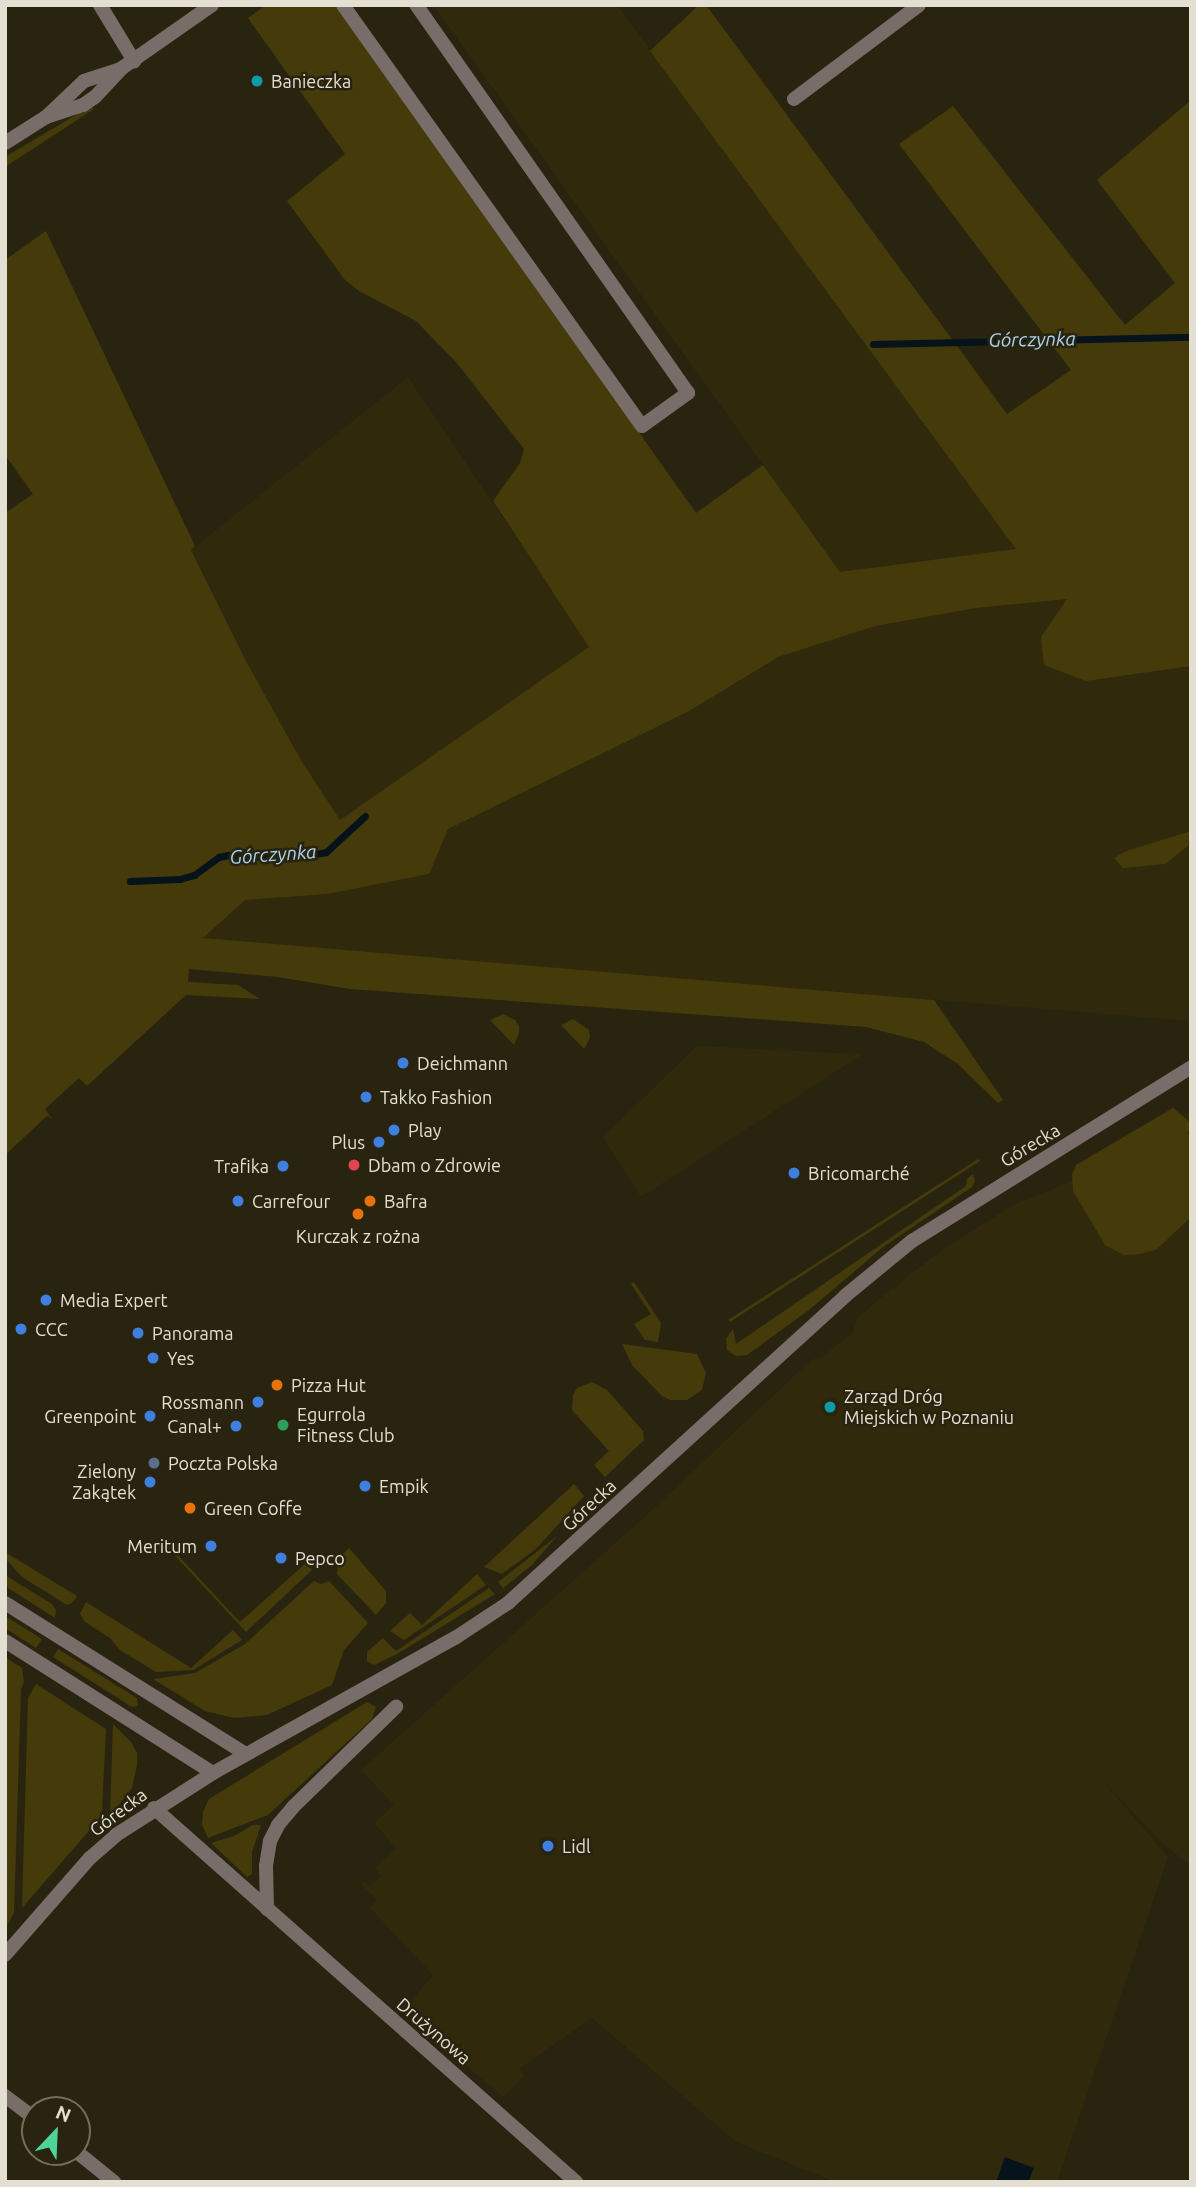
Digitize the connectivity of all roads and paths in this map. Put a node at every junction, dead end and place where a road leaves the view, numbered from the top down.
1 (100, 5) edge
2 (212, 5) edge
3 (343, 5) edge
4 (416, 5) edge
5 (919, 5) edge
6 (128, 65) junction
7 (794, 99) dead end
8 (5, 143) edge
9 (1191, 1067) edge
10 (5, 1603) edge
11 (5, 1641) edge
12 (396, 1707) dead end
13 (246, 1754) junction
14 (213, 1773) junction
15 (154, 1808) junction
16 (267, 1909) junction
17 (5, 1955) edge
18 (5, 2096) edge
19 (21, 2108) edge
20 (91, 2164) edge
21 (114, 2182) edge
22 (576, 2182) edge

1 - 6 street
2 - 6 street
3 - 4 street
5 - 7 street
6 - 8 street
9 - 13 street, Górecka
10 - 13 street
11 - 14 street
12 - 16 street
13 - 14 street, Górecka
14 - 15 street, Górecka
15 - 16 street, Drużynowa
15 - 17 street, Górecka
16 - 22 street, Drużynowa
18 - 19 street
20 - 21 street

